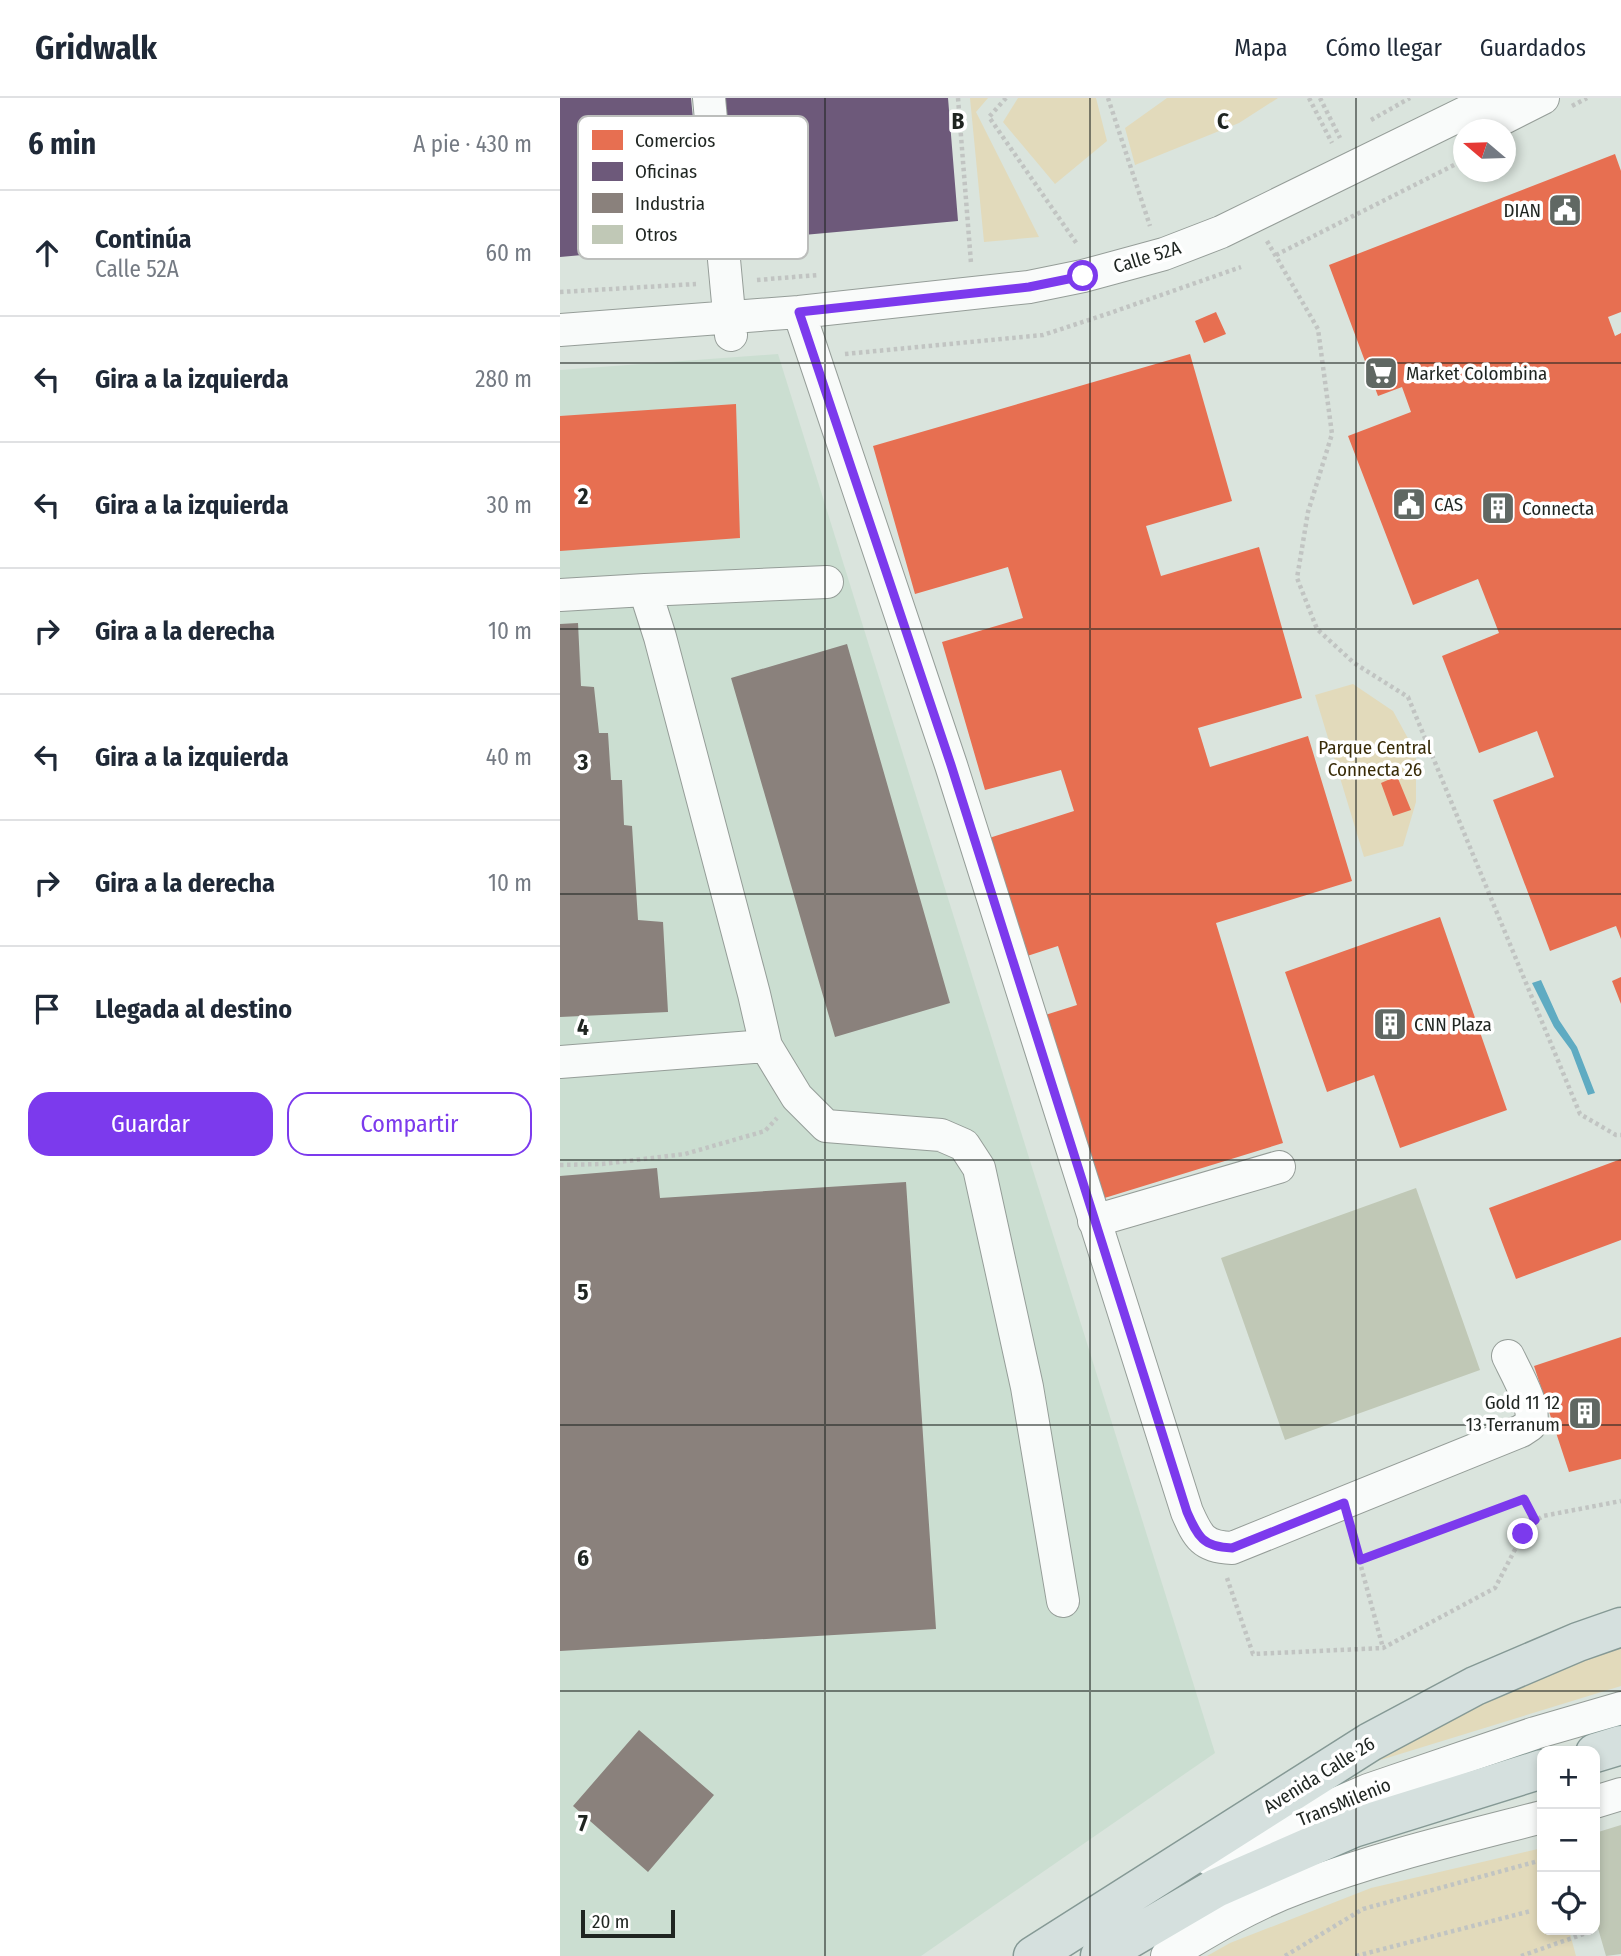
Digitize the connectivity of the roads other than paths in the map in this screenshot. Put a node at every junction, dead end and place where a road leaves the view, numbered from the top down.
1 (709, 98) edge
2 (1495, 98) edge
3 (1543, 98) edge
4 (711, 116) edge
5 (1502, 119) edge
6 (1453, 144) edge
7 (723, 259) edge
8 (802, 319) junction
9 (730, 326) junction
10 (560, 330) edge
11 (560, 347) edge
12 (827, 582) dead end
13 (645, 590) junction
14 (560, 595) edge
15 (766, 1046) junction
16 (560, 1062) edge
17 (1279, 1167) dead end
18 (1094, 1221) junction
19 (1508, 1356) dead end
20 (1063, 1601) dead end
21 (1621, 1627) edge
22 (1621, 1708) edge
23 (1621, 1745) edge
24 (1600, 1751) edge
25 (1537, 1771) edge
26 (1621, 1794) edge
27 (1600, 1800) edge
28 (1537, 1818) edge
29 (1089, 1941) edge
30 (1033, 1956) edge
31 (1167, 1956) edge

1 - 4 street
2 - 8 street, Calle 52A
3 - 5 street
6 - 8 street, Calle 52A
7 - 9 street
8 - 9 street, Calle 52A
8 - 18 street
9 - 10 street, Calle 52A
9 - 11 street, Calle 52A
12 - 13 street
13 - 14 street
13 - 15 street
15 - 16 street
15 - 20 street
17 - 18 street
18 - 19 street
21 - 29 main road, Avenida Calle 26
22 - 29 street, TransMilenio
23 - 24 main road
25 - 29 main road, Avenida Calle 26
26 - 27 street
28 - 31 street
29 - 30 main road, Avenida Calle 26

